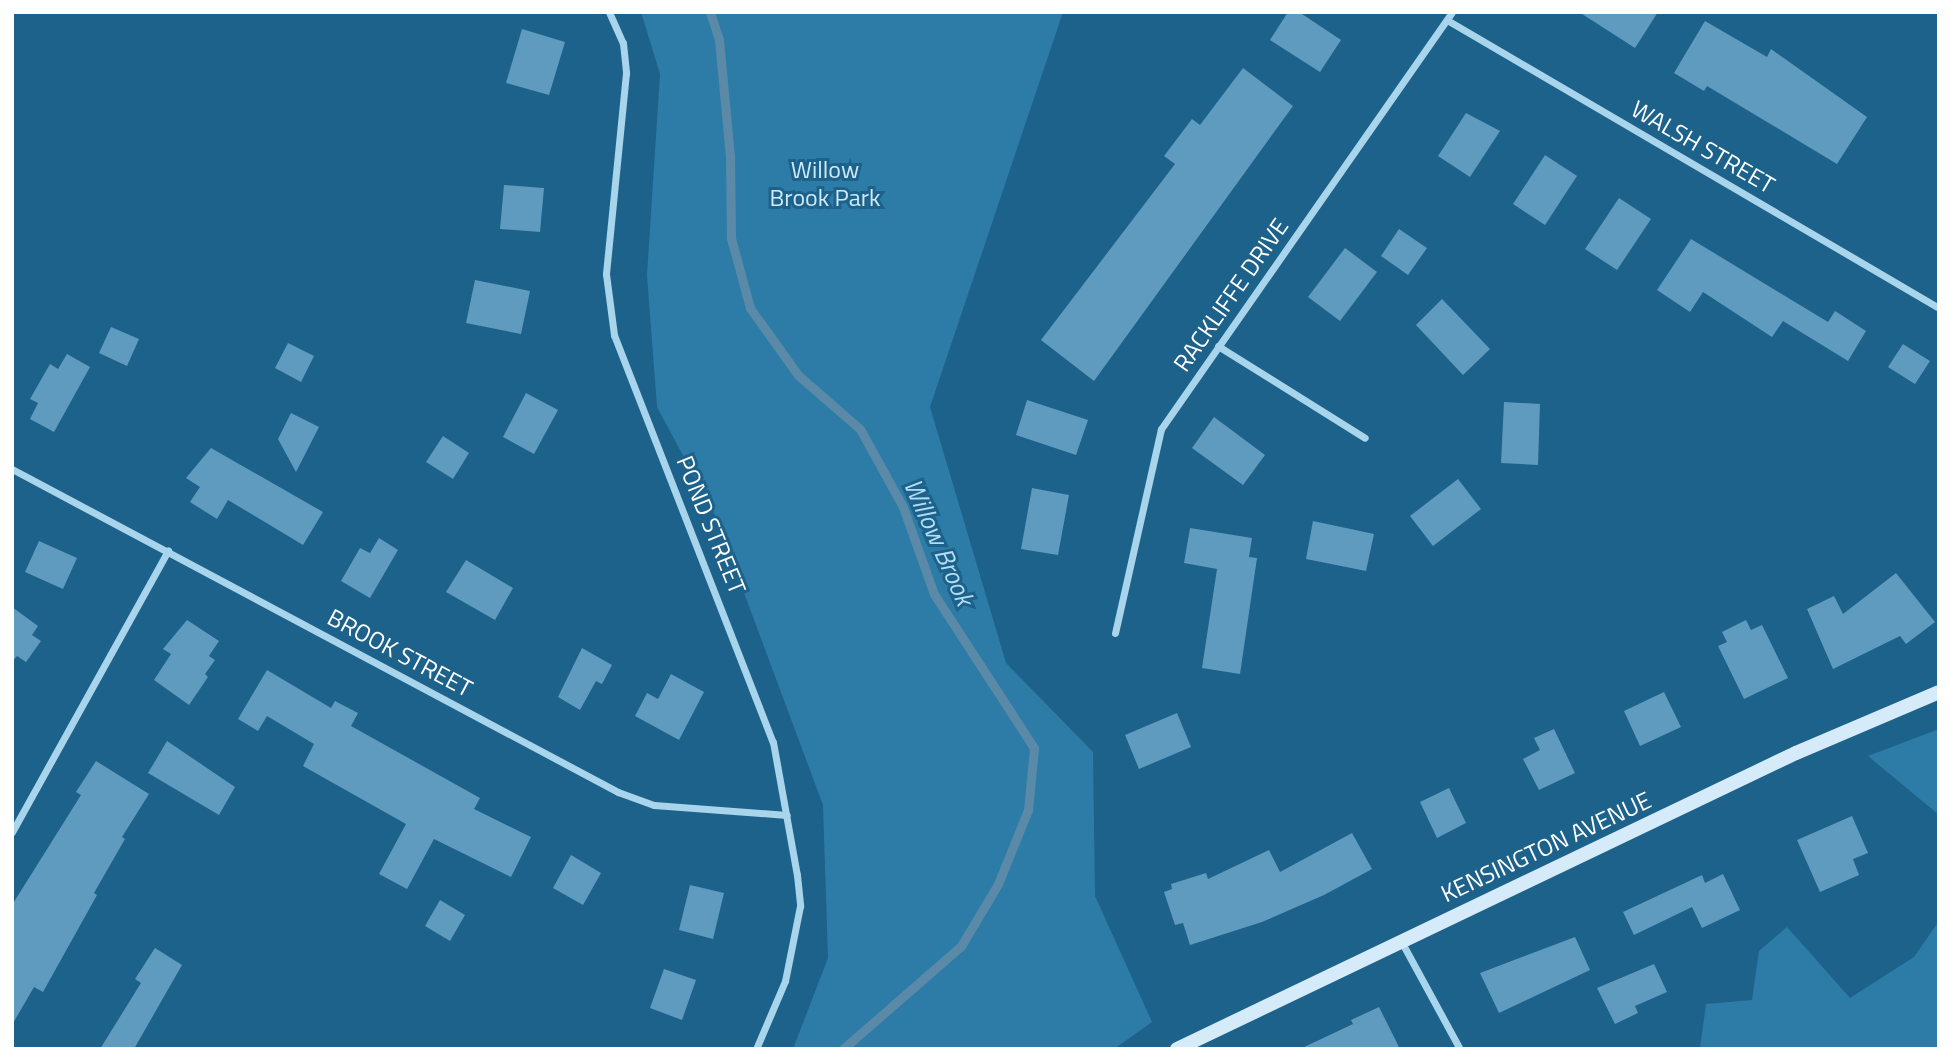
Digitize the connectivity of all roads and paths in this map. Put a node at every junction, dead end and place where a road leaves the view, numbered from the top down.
1 (609, 12) edge
2 (1450, 16) edge
3 (1939, 308) edge
4 (1218, 346) junction
5 (1365, 438) dead end
6 (12, 469) edge
7 (168, 550) junction
8 (1115, 633) dead end
9 (1939, 692) edge
10 (787, 814) junction
11 (12, 832) edge
12 (1401, 941) junction
13 (756, 1049) edge
14 (1177, 1049) edge
15 (1460, 1049) edge

1 - 10 street, POND STREET
2 - 3 street, WALSH STREET
2 - 4 street, RACKLIFFE DRIVE
4 - 5 street
4 - 8 street, RACKLIFFE DRIVE
6 - 7 street, BROOK STREET
7 - 10 street, BROOK STREET
7 - 11 street
9 - 12 main road, KENSINGTON AVENUE
10 - 13 street, POND STREET
12 - 14 main road, KENSINGTON AVENUE
12 - 15 street

